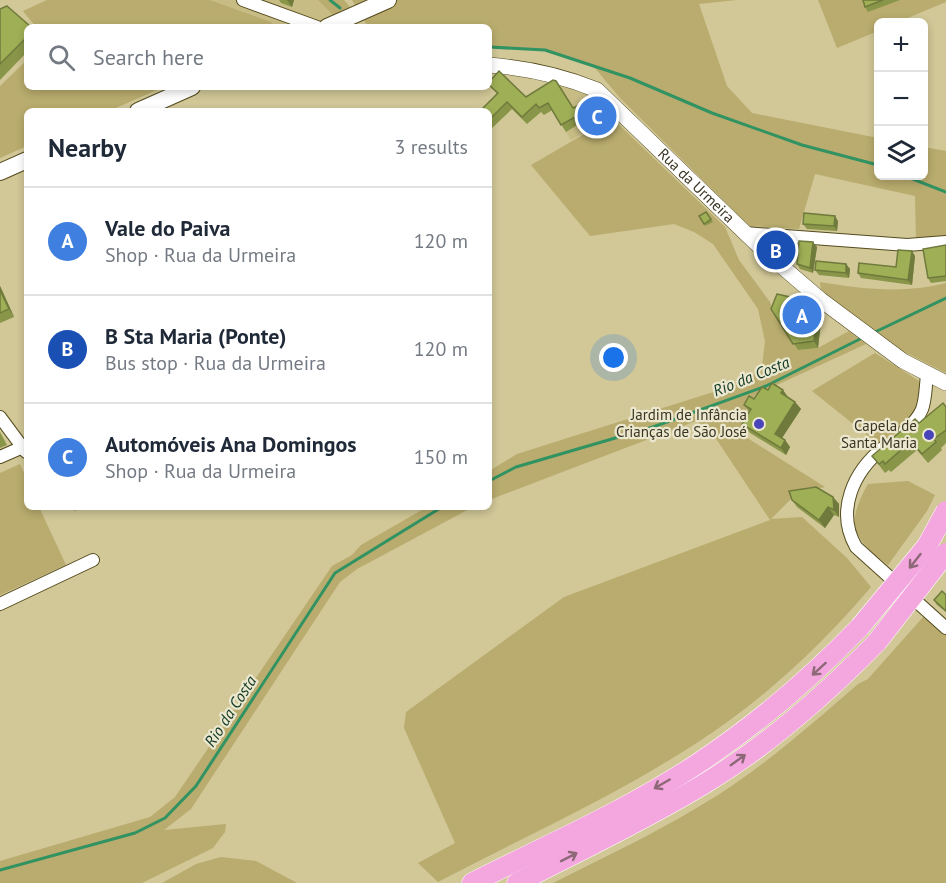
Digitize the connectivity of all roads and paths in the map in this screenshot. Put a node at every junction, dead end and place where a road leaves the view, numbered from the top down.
1 (243, 0) edge
2 (388, 0) edge
3 (309, 24) edge
4 (334, 24) edge
5 (492, 65) edge
6 (185, 90) edge
7 (145, 108) edge
8 (24, 161) edge
9 (0, 172) edge
10 (745, 233) junction
11 (946, 242) edge
12 (927, 375) junction
13 (946, 383) edge
14 (0, 417) edge
15 (24, 450) edge
16 (0, 457) edge
17 (946, 511) edge
18 (946, 553) edge
19 (93, 560) dead end
20 (0, 604) edge
21 (946, 628) edge
22 (472, 883) edge
23 (517, 883) edge

1 - 3 street
2 - 4 main road
5 - 10 street, Rua da Urmeira
6 - 7 main road
8 - 9 main road
10 - 11 street
10 - 12 street, Rua da Urmeira
12 - 13 street, Rua da Urmeira
12 - 21 street
14 - 15 street
15 - 16 street
17 -> 22 highway, bridge
23 -> 18 highway, bridge
19 - 20 street

